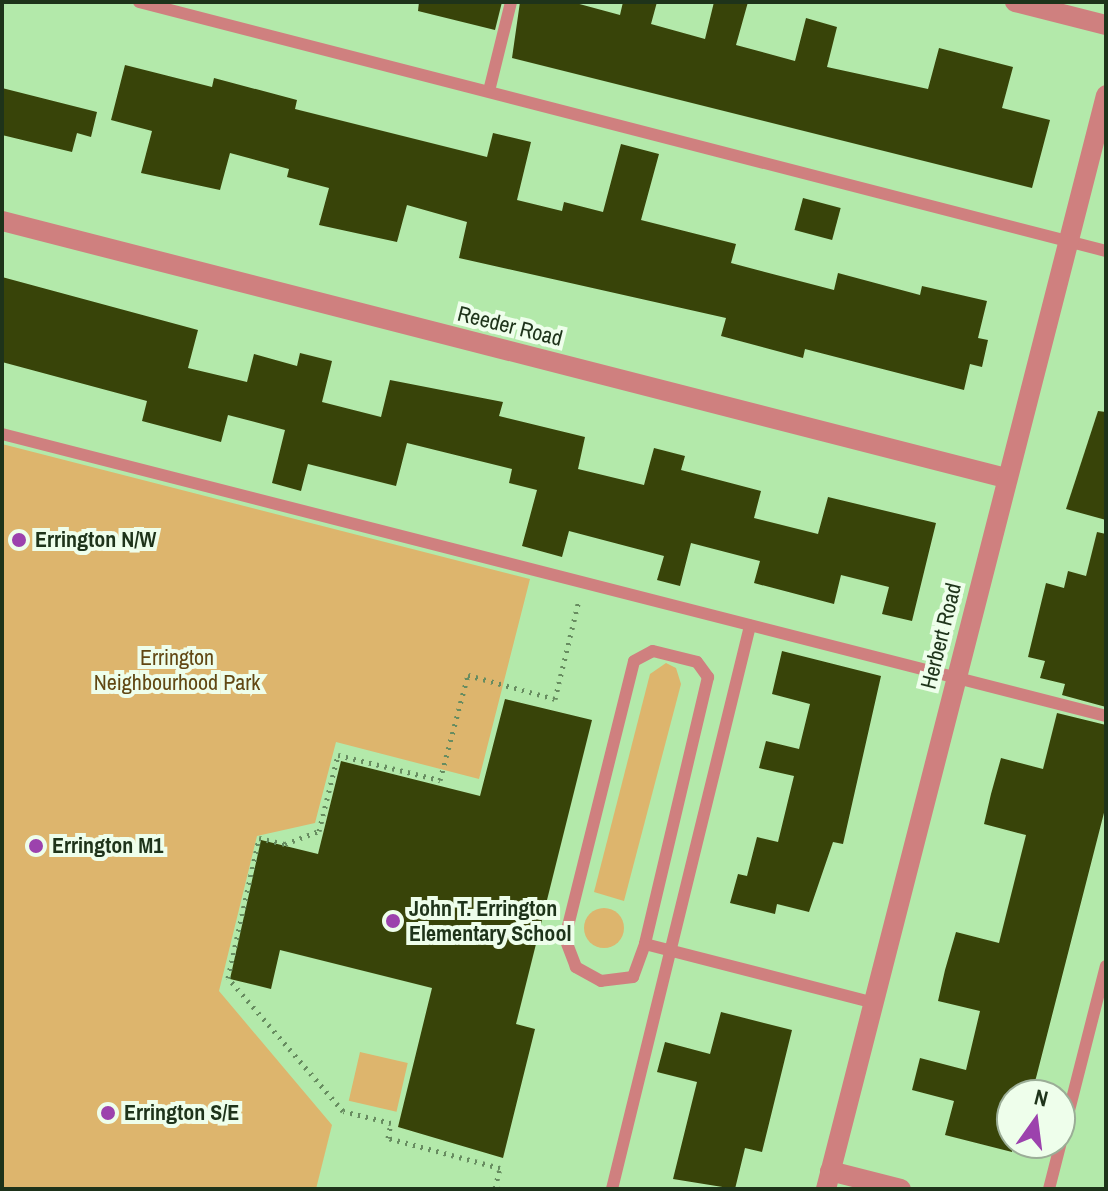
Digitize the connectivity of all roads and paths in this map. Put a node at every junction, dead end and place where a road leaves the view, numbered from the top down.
1 (139, 2) edge
2 (511, 2) edge
3 (1015, 2) edge
4 (1106, 25) edge
5 (489, 91) junction
6 (1106, 95) edge
7 (2, 221) edge
8 (1068, 241) junction
9 (1106, 251) edge
10 (2, 434) edge
11 (1006, 478) junction
12 (583, 583) junction
13 (750, 626) junction
14 (955, 681) junction
15 (1106, 716) edge
16 (645, 944) junction
17 (673, 950) junction
18 (1106, 966) edge
19 (874, 1003) junction
20 (828, 1180) edge
21 (500, 1189) edge
22 (612, 1189) edge
23 (901, 1189) edge
24 (1049, 1189) edge

1 - 5 lane
2 - 5 lane
3 - 4 street
5 - 8 lane
6 - 8 street, Herbert Road
7 - 11 street, Reeder Road
8 - 9 lane
8 - 11 street, Herbert Road
10 - 12 lane
11 - 14 street, Herbert Road
12 - 13 lane
12 - 21 path
13 - 14 lane
13 - 17 lane
14 - 15 lane
14 - 19 street, Herbert Road
16 - 16 lane
16 - 17 lane
17 - 19 lane
17 - 22 lane
18 - 24 lane
19 - 20 street, Herbert Road
20 - 23 street

